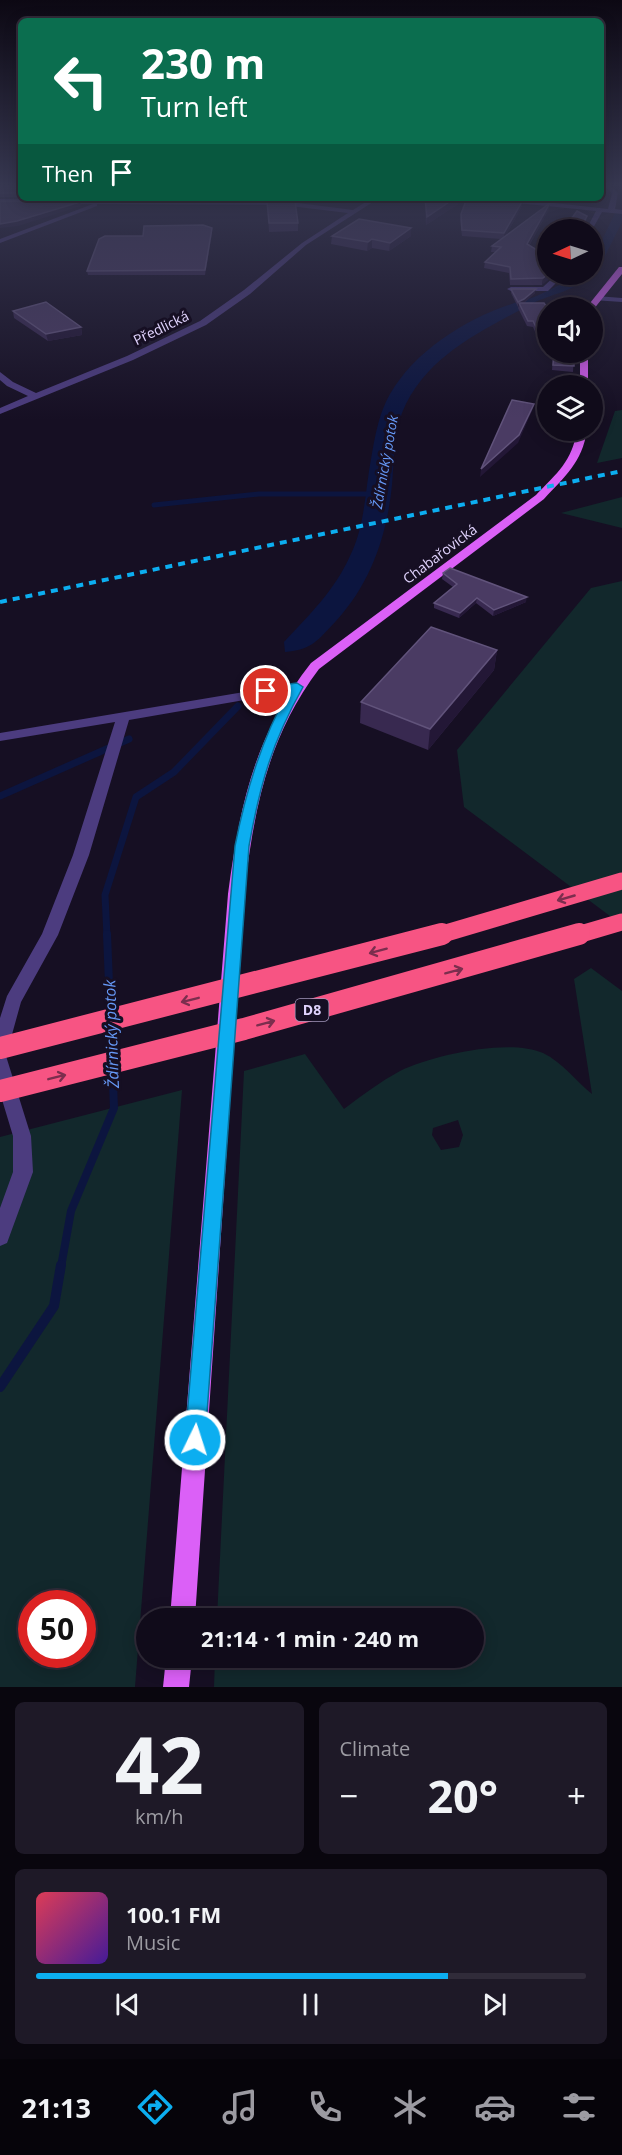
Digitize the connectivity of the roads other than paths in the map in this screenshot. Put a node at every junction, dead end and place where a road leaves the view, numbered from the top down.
1 (282, 263) edge
2 (622, 269) edge
3 (550, 285) edge
4 (511, 289) edge
5 (597, 297) edge
6 (603, 299) edge
7 (622, 300) edge
8 (0, 375) edge
9 (35, 396) junction
10 (0, 411) edge
11 (580, 441) edge
12 (297, 687) junction
13 (124, 715) junction
14 (0, 737) edge
15 (622, 881) edge
16 (622, 922) edge
17 (0, 1050) edge
18 (0, 1062) edge
19 (0, 1091) edge
20 (0, 1236) edge
21 (183, 1608) edge
22 (178, 1668) edge
23 (176, 1687) edge

1 - 9 street, Předlická
2 - 5 main road
3 - 4 street
6 - 7 street
8 - 9 street
9 - 10 street, Předlická
11 - 12 main road, Chabařovická
12 - 13 street
12 - 21 main road, Chabařovická
13 - 14 street
13 - 17 street
15 -> 17 highway, bridge
19 -> 16 highway, D8, bridge
18 - 20 street
22 - 23 main road

